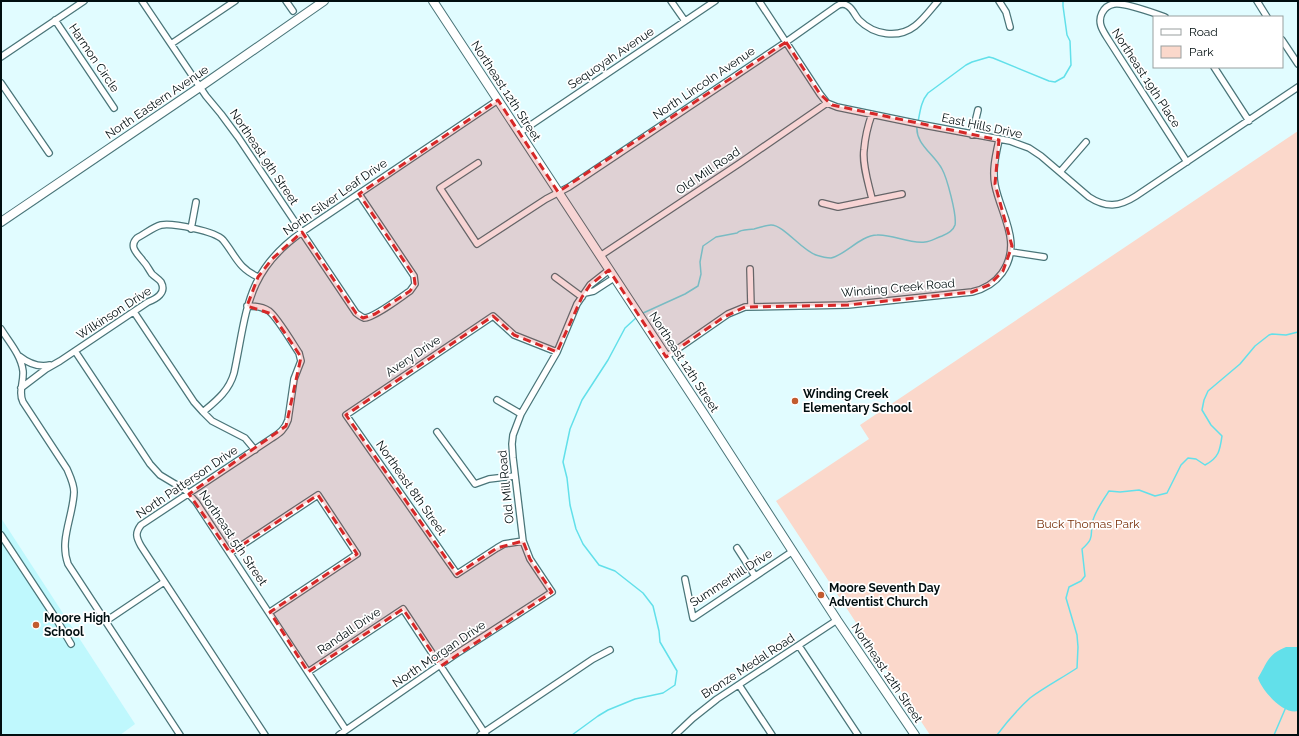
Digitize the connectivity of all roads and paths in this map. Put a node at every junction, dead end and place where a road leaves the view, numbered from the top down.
1 (84, 1) edge
2 (142, 1) edge
3 (235, 1) edge
4 (286, 1) edge
5 (324, 1) edge
6 (433, 1) edge
7 (672, 1) edge
8 (715, 1) edge
9 (759, 1) edge
10 (938, 1) edge
11 (999, 1) edge
12 (1257, 1) edge
13 (843, 2) edge
14 (293, 11) dead end
15 (1161, 16) edge
16 (1266, 16) edge
17 (55, 20) junction
18 (685, 21) junction
19 (1010, 26) dead end
20 (786, 42) junction
21 (1283, 42) edge
22 (171, 44) junction
23 (1, 57) edge
24 (1298, 64) edge
25 (1215, 68) edge
26 (1, 83) edge
27 (200, 87) junction
28 (1298, 87) edge
29 (498, 100) junction
30 (827, 103) junction
31 (114, 108) dead end
32 (978, 110) dead end
33 (872, 114) junction
34 (1249, 121) junction
35 (519, 133) junction
36 (972, 135) junction
37 (999, 140) junction
38 (1086, 142) dead end
39 (48, 153) dead end
40 (1187, 162) junction
41 (478, 163) dead end
42 (1060, 172) junction
43 (558, 192) junction
44 (359, 194) junction
45 (902, 194) dead end
46 (872, 199) junction
47 (196, 202) dead end
48 (822, 204) dead end
49 (1, 222) edge
50 (191, 229) junction
51 (302, 232) junction
52 (1011, 252) junction
53 (600, 256) junction
54 (1044, 257) dead end
55 (750, 269) dead end
56 (609, 270) junction
57 (258, 277) junction
58 (555, 277) dead end
59 (614, 278) junction
60 (583, 295) junction
61 (247, 306) junction
62 (751, 306) junction
63 (134, 312) junction
64 (1, 329) edge
65 (75, 352) junction
66 (557, 352) junction
67 (18, 354) junction
68 (666, 357) junction
69 (53, 364) junction
70 (21, 388) junction
71 (496, 400) dead end
72 (202, 412) junction
73 (521, 414) junction
74 (346, 416) joint
75 (437, 432) dead end
76 (255, 450) junction
77 (514, 476) junction
78 (189, 494) junction
79 (1, 535) edge
80 (523, 541) junction
81 (737, 548) dead end
82 (793, 551) junction
83 (230, 553) junction
84 (755, 576) junction
85 (684, 579) dead end
86 (164, 582) junction
87 (552, 592) joint
88 (270, 612) junction
89 (837, 620) junction
90 (106, 621) junction
91 (71, 644) dead end
92 (799, 646) junction
93 (610, 650) dead end
94 (441, 666) junction
95 (308, 672) junction
96 (739, 684) junction
97 (346, 730) junction
98 (484, 734) edge
99 (677, 734) edge
100 (180, 735) edge
101 (265, 735) edge
102 (339, 735) edge
103 (772, 735) edge
104 (858, 735) edge
105 (915, 735) edge

1 - 17 street
2 - 22 street, Northeast 9th Street
3 - 22 street
4 - 14 street
5 - 27 street, North Eastern Avenue
6 - 29 street, Northeast 12th Street
7 - 18 street
8 - 18 street, Sequoyah Avenue
9 - 20 street
10 - 13 street, North Lincoln Avenue
11 - 19 street
12 - 16 street
13 - 20 street, North Lincoln Avenue
15 - 40 street, Northeast 19th Place
17 - 23 street
17 - 31 street, Harmon Circle
18 - 35 street, Sequoyah Avenue
20 - 30 street
20 - 43 street, North Lincoln Avenue
21 - 24 street
22 - 27 street, Northeast 9th Street
25 - 34 street
26 - 39 street
27 - 49 street, North Eastern Avenue
27 - 51 street, Northeast 9th Street
28 - 34 street, East Hills Drive
29 - 35 street, Northeast 12th Street
29 - 44 street, North Silver Leaf Drive
30 - 33 street, East Hills Drive
30 - 53 street, Old Mill Road
32 - 36 street
33 - 36 street, East Hills Drive
33 - 46 street
34 - 40 street, East Hills Drive
35 - 43 street, Northeast 12th Street
36 - 37 street, East Hills Drive
37 - 42 street, East Hills Drive
37 - 52 street, Winding Creek Road
38 - 42 street
40 - 42 street, East Hills Drive
41 - 43 street, North Lincoln Avenue
43 - 53 street, Northeast 12th Street
44 - 51 street, North Silver Leaf Drive
44 - 51 street, Northeast 9th Street
45 - 46 street
46 - 48 street
47 - 50 street
50 - 57 street, Wilkinson Drive
50 - 63 street, Wilkinson Drive
51 - 57 street, North Silver Leaf Drive
52 - 54 street
52 - 62 street, Winding Creek Road
53 - 56 street, Northeast 12th Street
55 - 62 street
56 - 59 street, Northeast 12th Street
56 - 60 street, Old Mill Road
57 - 61 street, North Silver Leaf Drive
58 - 60 street
59 - 60 street
59 - 68 street, Northeast 12th Street
60 - 66 street, Old Mill Road
61 - 72 street, North Silver Leaf Drive
61 - 76 street, North Patterson Drive
62 - 68 street, Winding Creek Road
63 - 65 street, Wilkinson Drive
63 - 72 street
64 - 67 street
65 - 69 street, Wilkinson Drive
65 - 78 street, Northeast 5th Street
66 - 73 street, Old Mill Road
66 - 74 street, Avery Drive
67 - 69 street
67 - 70 street
68 - 82 street, Northeast 12th Street
69 - 70 street, Wilkinson Drive
70 - 90 street
71 - 73 street
72 - 76 street
73 - 77 street, Old Mill Road
74 - 80 street, Northeast 8th Street
75 - 77 street
76 - 78 street, North Patterson Drive
77 - 80 street, Old Mill Road
78 - 83 street, Northeast 5th Street
78 - 86 street, North Patterson Drive
79 - 91 street
80 - 87 street, Old Mill Road
81 - 84 street
82 - 84 street, Summerhill Drive
82 - 89 street, Northeast 12th Street
83 - 88 street, Northeast 5th Street
83 - 88 street
84 - 85 street, Summerhill Drive
86 - 90 street
86 - 101 street, North Patterson Drive
87 - 94 street, North Morgan Drive
88 - 95 street, Northeast 5th Street
89 - 92 street, Bronze Medal Road
89 - 105 street, Northeast 12th Street
90 - 100 street
92 - 96 street, Bronze Medal Road
92 - 104 street
93 - 98 street
94 - 95 street, Randall Drive
94 - 97 street, North Morgan Drive
94 - 98 street
95 - 97 street, Northeast 5th Street
96 - 99 street, Bronze Medal Road
96 - 103 street
97 - 102 street, North Morgan Drive

